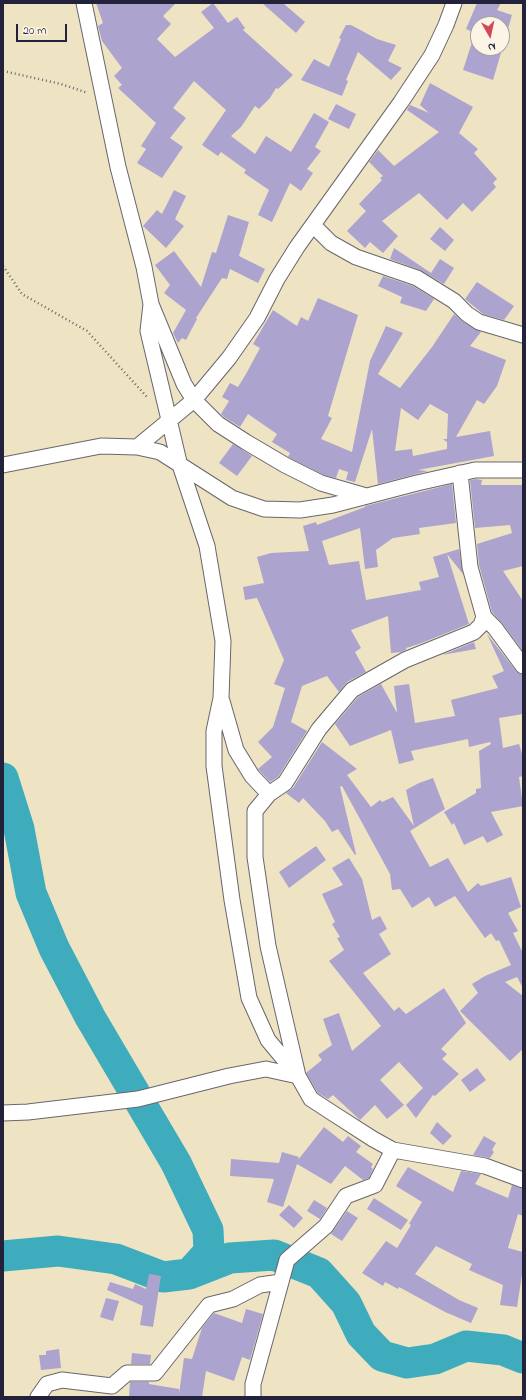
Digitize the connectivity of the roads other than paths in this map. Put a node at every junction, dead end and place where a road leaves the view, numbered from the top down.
1 (84, 3) edge
2 (454, 3) edge
3 (313, 225) junction
4 (151, 304) junction
5 (523, 335) edge
6 (194, 400) junction
7 (169, 421) junction
8 (137, 448) junction
9 (178, 462) junction
10 (3, 465) edge
11 (523, 470) edge
12 (460, 473) junction
13 (366, 496) junction
14 (484, 617) junction
15 (523, 666) edge
16 (221, 698) junction
17 (269, 794) junction
18 (298, 1076) junction
19 (3, 1113) edge
20 (393, 1150) junction
21 (523, 1180) edge
22 (281, 1282) junction
23 (38, 1397) edge
24 (253, 1397) edge

1 - 4 street
2 - 3 street
3 - 5 street
3 - 6 street
4 - 6 street
4 - 7 street
6 - 7 street
6 - 13 street
7 - 8 street
7 - 9 street
8 - 9 street
8 - 10 street
9 - 13 street
9 - 16 street
11 - 12 street
12 - 13 street
12 - 14 street
14 - 15 street
14 - 17 street
16 - 17 street
16 - 18 street
17 - 18 street
18 - 19 street
18 - 20 street
20 - 21 street
20 - 22 street
22 - 23 street
22 - 24 street

